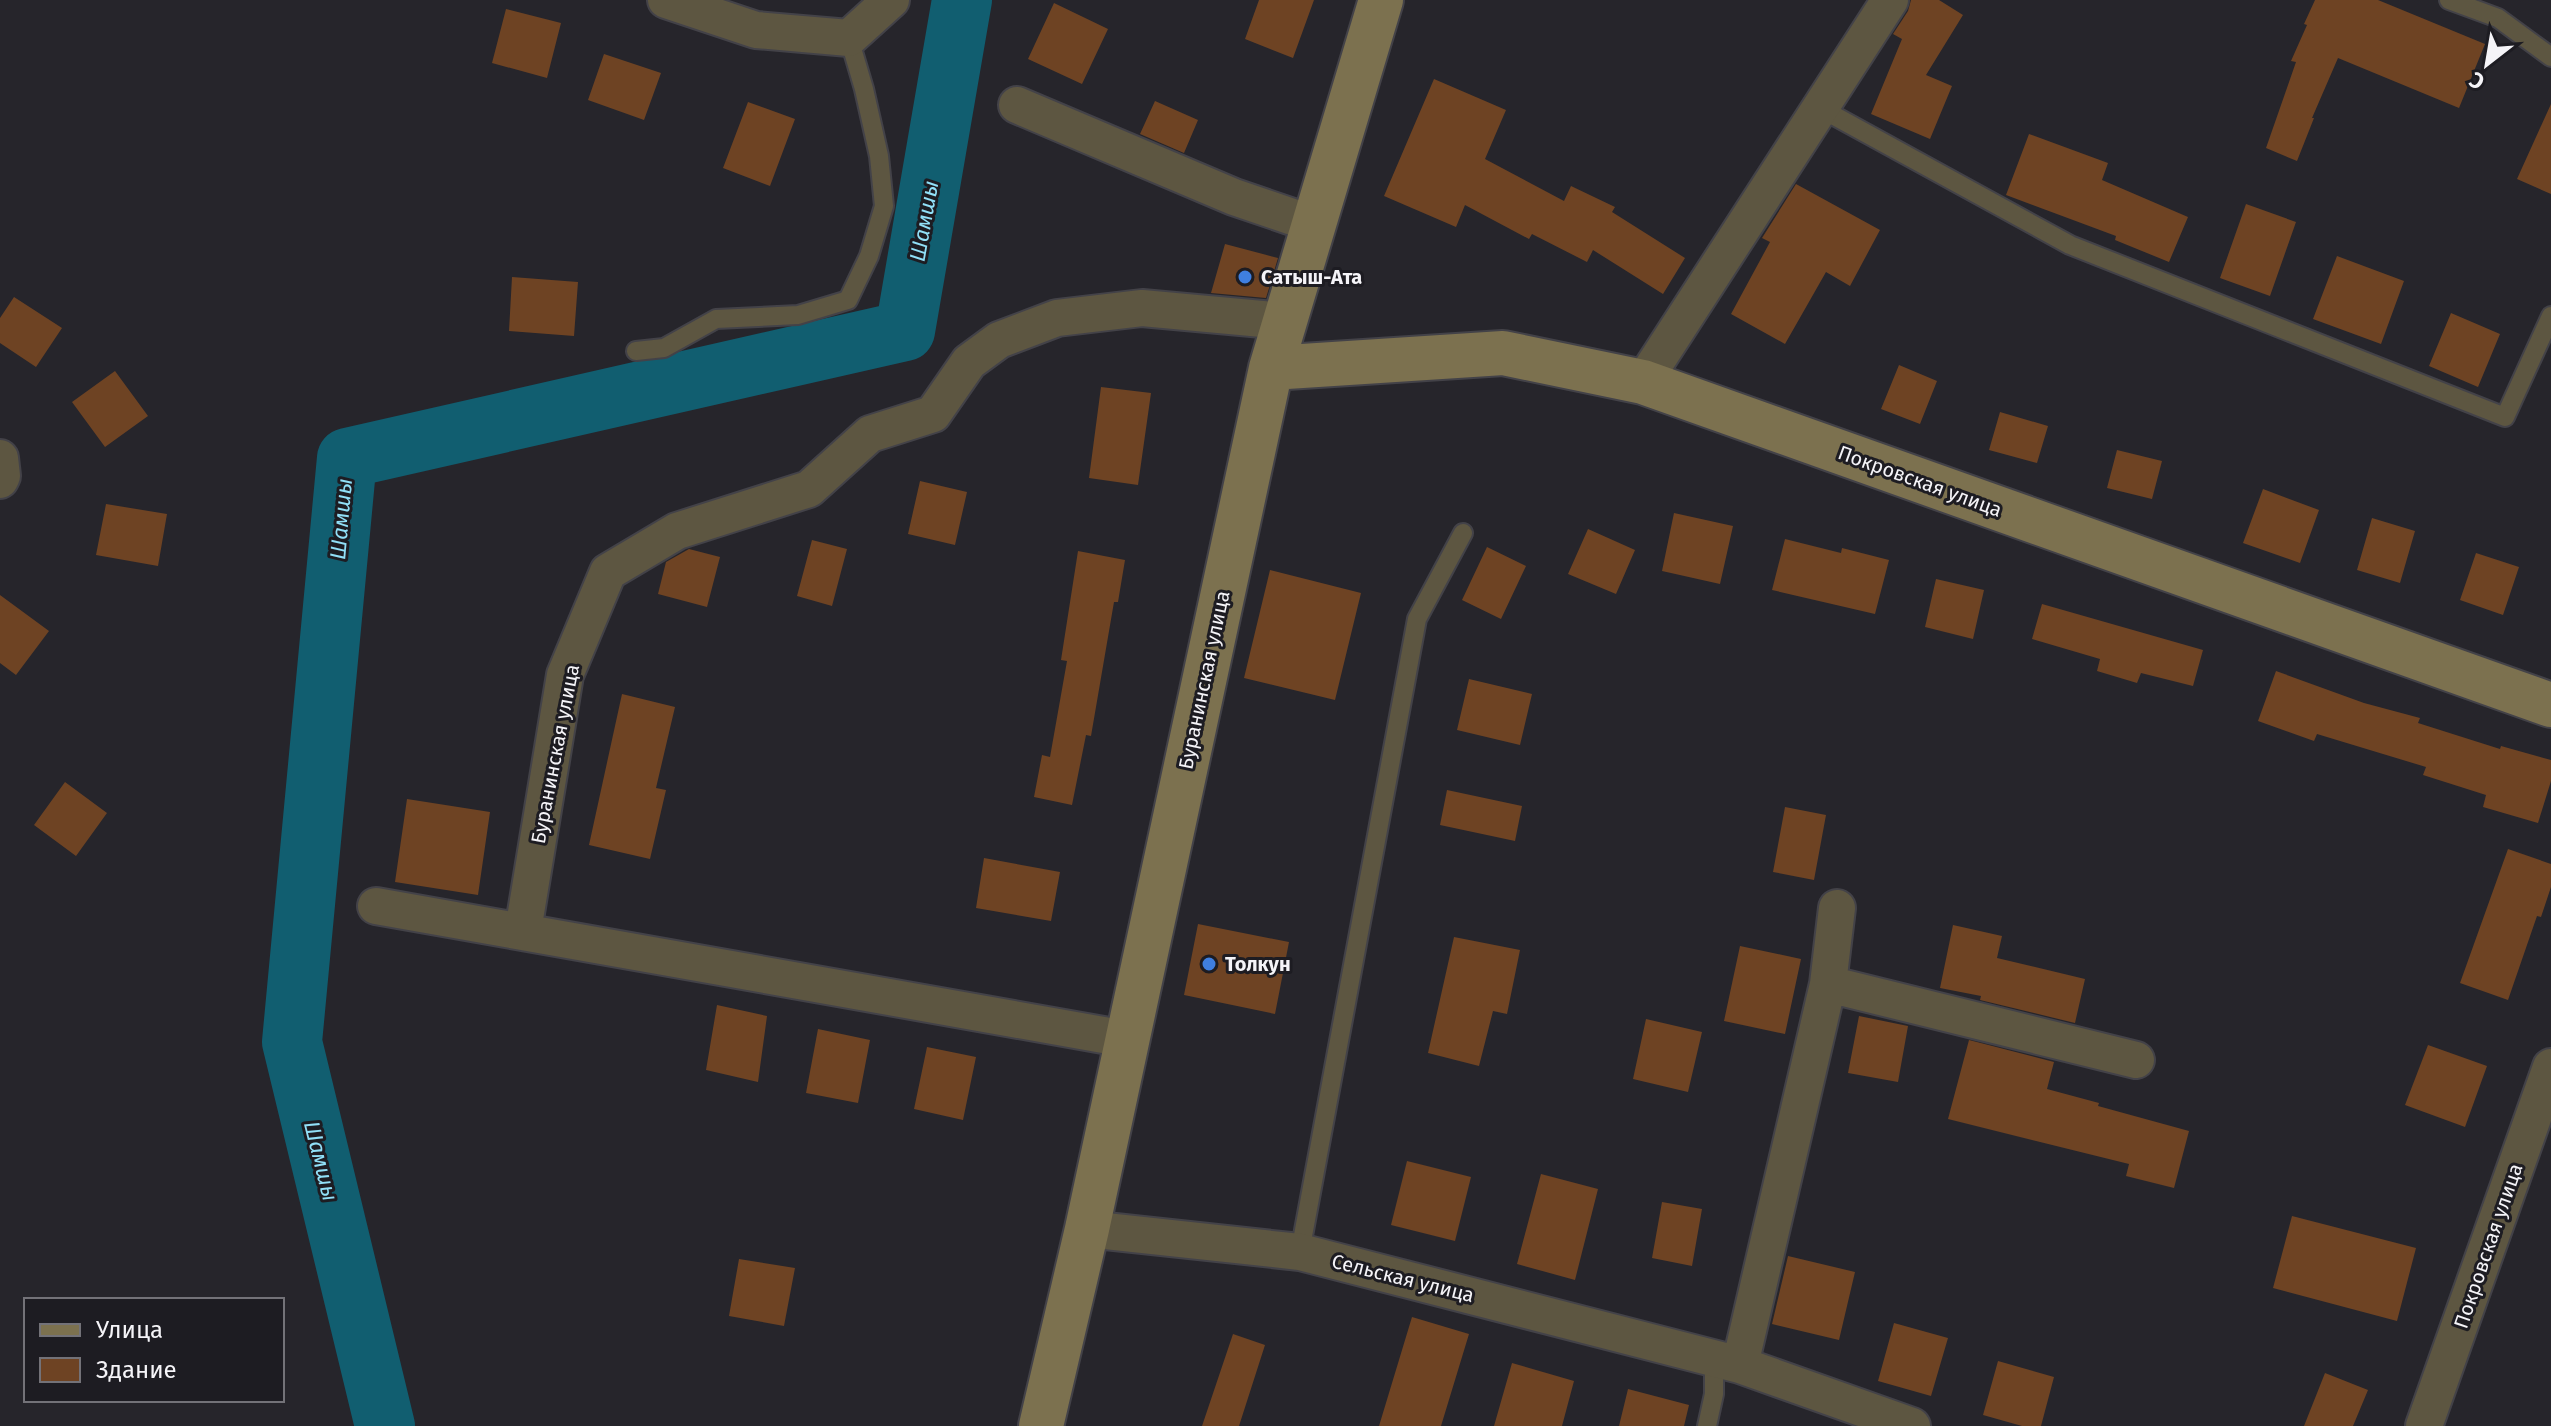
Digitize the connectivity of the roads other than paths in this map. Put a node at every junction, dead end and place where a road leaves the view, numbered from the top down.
1 (666, 0) edge
2 (891, 0) edge
3 (1381, 0) edge
4 (1890, 0) edge
5 (2449, 0) edge
6 (849, 38) junction
7 (2551, 57) edge
8 (1017, 105) dead end
9 (1820, 108) junction
10 (1313, 224) junction
11 (2551, 316) edge
12 (1284, 321) junction
13 (636, 351) dead end
14 (1271, 368) junction
15 (1643, 382) junction
16 (0, 458) edge
17 (0, 480) edge
18 (1463, 533) dead end
19 (2551, 705) edge
20 (376, 906) dead end
21 (1837, 908) dead end
22 (523, 931) junction
23 (1828, 984) junction
24 (1126, 1039) junction
25 (2136, 1060) dead end
26 (2551, 1067) edge
27 (1087, 1229) junction
28 (1300, 1252) junction
29 (1727, 1362) junction
30 (1041, 1426) edge
31 (1707, 1426) edge
32 (1912, 1426) edge
33 (2424, 1426) edge

1 - 6 street
2 - 6 street
3 - 10 main road, Буранинская улица
4 - 9 street
5 - 7 lane
6 - 13 lane
8 - 10 street
9 - 11 lane
9 - 15 street
10 - 12 main road, Буранинская улица
12 - 14 main road, Буранинская улица
12 - 22 street, Буранинская улица
14 - 15 main road, Покровская улица
14 - 24 main road, Буранинская улица
15 - 19 main road, Покровская улица
16 - 17 street
18 - 28 lane
20 - 22 street
21 - 23 street
22 - 24 street
23 - 25 street
23 - 29 street
24 - 27 main road, Буранинская улица
26 - 33 street, Покровская улица
27 - 28 street, Сельская улица
27 - 30 main road, Буранинская улица
28 - 29 street, Сельская улица
29 - 31 lane
29 - 32 street, Сельская улица

